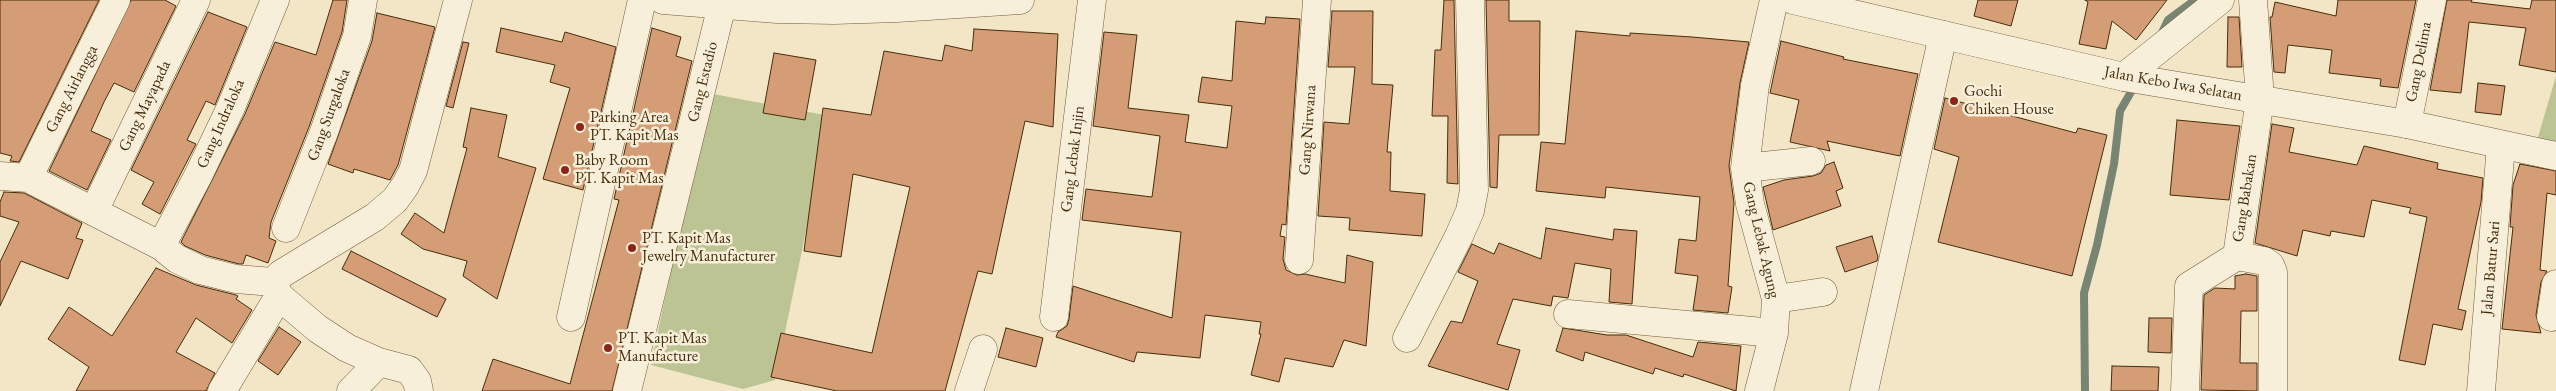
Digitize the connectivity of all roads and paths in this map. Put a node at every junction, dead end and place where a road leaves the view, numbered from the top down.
1 (116, 0) edge
2 (196, 0) edge
3 (275, 0) edge
4 (363, 0) edge
5 (458, 0) edge
6 (642, 0) edge
7 (663, 0) edge
8 (1020, 0) edge
9 (1092, 0) edge
10 (1317, 0) edge
11 (1470, 0) edge
12 (1774, 0) edge
13 (1793, 0) edge
14 (2253, 0) edge
15 (2432, 0) edge
16 (2210, 4) edge
17 (722, 5) junction
18 (1943, 35) junction
19 (2124, 77) junction
20 (2260, 99) junction
21 (2407, 124) junction
22 (2501, 145) junction
23 (2556, 156) edge
24 (1811, 161) dead end
25 (1745, 168) junction
26 (0, 176) edge
27 (28, 178) junction
28 (94, 211) junction
29 (286, 228) dead end
30 (161, 246) junction
31 (2236, 256) junction
32 (1299, 260) dead end
33 (2556, 284) edge
34 (276, 289) junction
35 (1823, 292) dead end
36 (1776, 299) junction
37 (1568, 314) dead end
38 (571, 317) dead end
39 (1054, 317) dead end
40 (2551, 317) dead end
41 (1774, 333) junction
42 (1407, 338) dead end
43 (983, 349) dead end
44 (379, 362) junction
45 (222, 391) edge
46 (351, 391) edge
47 (419, 391) edge
48 (627, 391) edge
49 (969, 391) edge
50 (1759, 391) edge
51 (1864, 391) edge
52 (2185, 391) edge
53 (2273, 391) edge
54 (2481, 391) edge

1 - 27 street, Gang Airlangga
2 - 28 street, Gang Mayapada
3 - 30 street, Gang Indraloka
4 - 29 street, Gang Surgaloka
5 - 34 street
6 - 38 street
7 - 17 street
8 - 17 street
9 - 39 street, Gang Lebak Injin
10 - 32 street, Gang Nirwana
11 - 42 street
12 - 25 street, Gang Lebak Agung
13 - 18 street, Jalan Kebo Iwa Selatan
14 - 20 street, Gang Babakan
15 - 21 street, Gang Delima
16 - 19 street
17 - 48 street, Gang Estadio
18 - 19 street, Jalan Kebo Iwa Selatan
18 - 51 street
19 - 20 street, Jalan Kebo Iwa Selatan
20 - 21 street, Jalan Kebo Iwa Selatan
20 - 31 street, Gang Babakan
21 - 22 street, Jalan Kebo Iwa Selatan
22 - 23 street, Jalan Kebo Iwa Selatan
22 - 54 street, Jalan Batur Sari
24 - 25 street
25 - 36 street, Gang Lebak Agung
26 - 27 street
27 - 28 street
28 - 30 street
30 - 34 street
31 - 52 street
31 - 53 street, Gang Babakan
33 - 40 street
34 - 44 street
34 - 45 street
35 - 36 street
36 - 41 street, Gang Lebak Agung
37 - 41 street
41 - 50 street, Gang Lebak Agung
43 - 49 street
44 - 46 street
44 - 47 street

